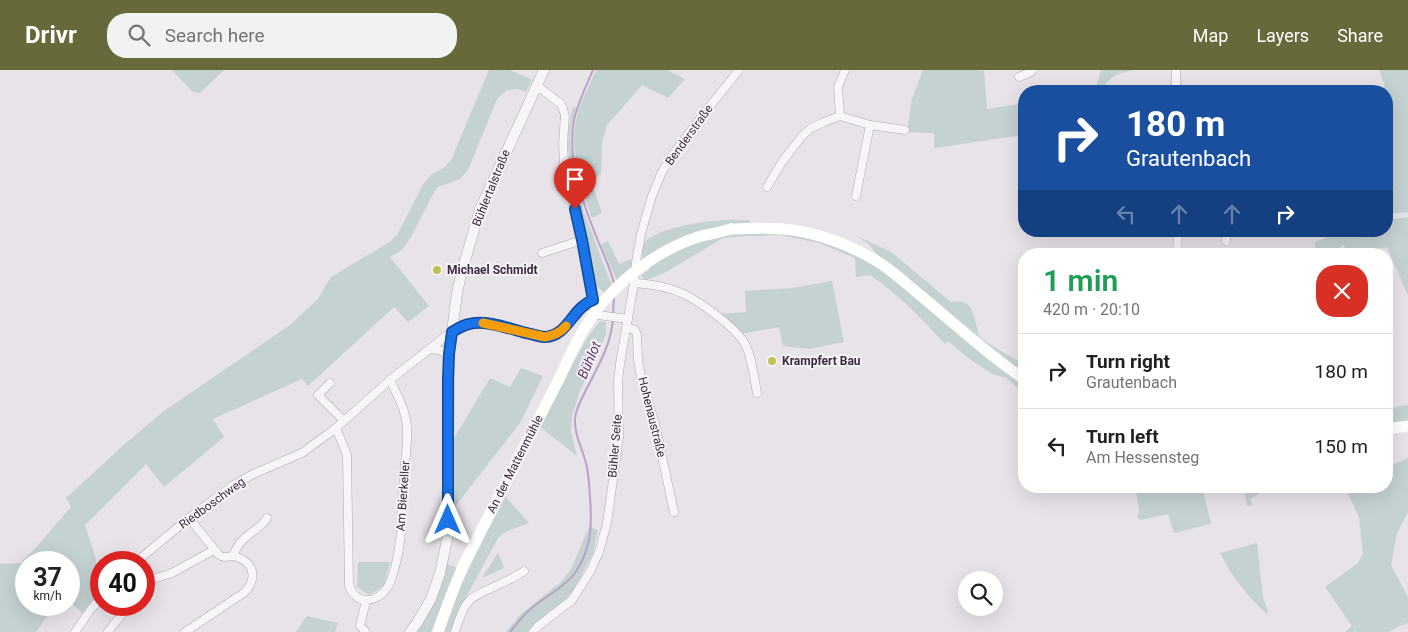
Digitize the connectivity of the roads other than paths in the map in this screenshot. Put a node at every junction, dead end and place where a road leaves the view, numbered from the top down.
1 (544, 70) edge
2 (739, 70) edge
3 (845, 70) edge
4 (1033, 70) edge
5 (1176, 70) edge
6 (1020, 77) dead end
7 (536, 85) junction
8 (1176, 85) edge
9 (840, 116) junction
10 (870, 125) junction
11 (905, 130) dead end
12 (767, 187) dead end
13 (856, 196) dead end
14 (641, 234) joint
15 (1226, 237) edge
16 (582, 240) junction
17 (1226, 241) dead end
18 (542, 253) dead end
19 (634, 283) junction
20 (593, 304) junction
21 (628, 323) junction
22 (452, 332) junction
23 (429, 349) junction
24 (449, 354) junction
25 (1018, 375) edge
26 (390, 380) junction
27 (330, 383) dead end
28 (757, 393) dead end
29 (344, 421) junction
30 (1408, 426) edge
31 (336, 428) junction
32 (1393, 428) edge
33 (674, 512) dead end
34 (189, 518) junction
35 (267, 518) dead end
36 (214, 550) junction
37 (149, 551) edge
38 (233, 556) junction
39 (524, 571) dead end
40 (155, 578) edge
41 (366, 601) junction
42 (90, 610) edge
43 (121, 616) edge
44 (365, 631) edge
45 (75, 632) edge
46 (108, 632) edge
47 (185, 632) edge
48 (410, 632) edge
49 (438, 632) edge
50 (455, 632) edge
51 (533, 632) edge

1 - 7 street, Bühlertalstraße
2 - 14 street, Benderstraße
3 - 9 street
4 - 6 street
5 - 8 street
7 - 16 street
7 - 22 street, Bühlertalstraße
9 - 10 street
9 - 12 street
10 - 11 street
10 - 13 street
14 - 19 street, Bühler Seite
15 - 17 street
16 - 18 street
16 - 20 street
19 - 21 street, Bühler Seite
19 - 28 street
20 - 21 street
20 - 22 street, Riedboschweg
21 - 33 street, Hohenaustraße
21 - 51 street, Bühler Seite
22 - 23 street, Riedboschweg
22 - 24 street, Bühlertalstraße
23 - 24 street
23 - 26 street, Riedboschweg
24 - 48 street, Bühlertalstraße
25 - 49 main road, An der Mattenmühle, bridge
26 - 29 street, Riedboschweg
26 - 41 street, Am Bierkeller
27 - 29 street
29 - 31 street, Riedboschweg
30 - 32 main road
31 - 34 street, Riedboschweg
31 - 41 street
34 - 36 street
34 - 37 street, Riedboschweg
35 - 38 street
36 - 38 street
36 - 40 street
38 - 47 street
39 - 50 street
41 - 44 street
42 - 45 street
43 - 46 street

